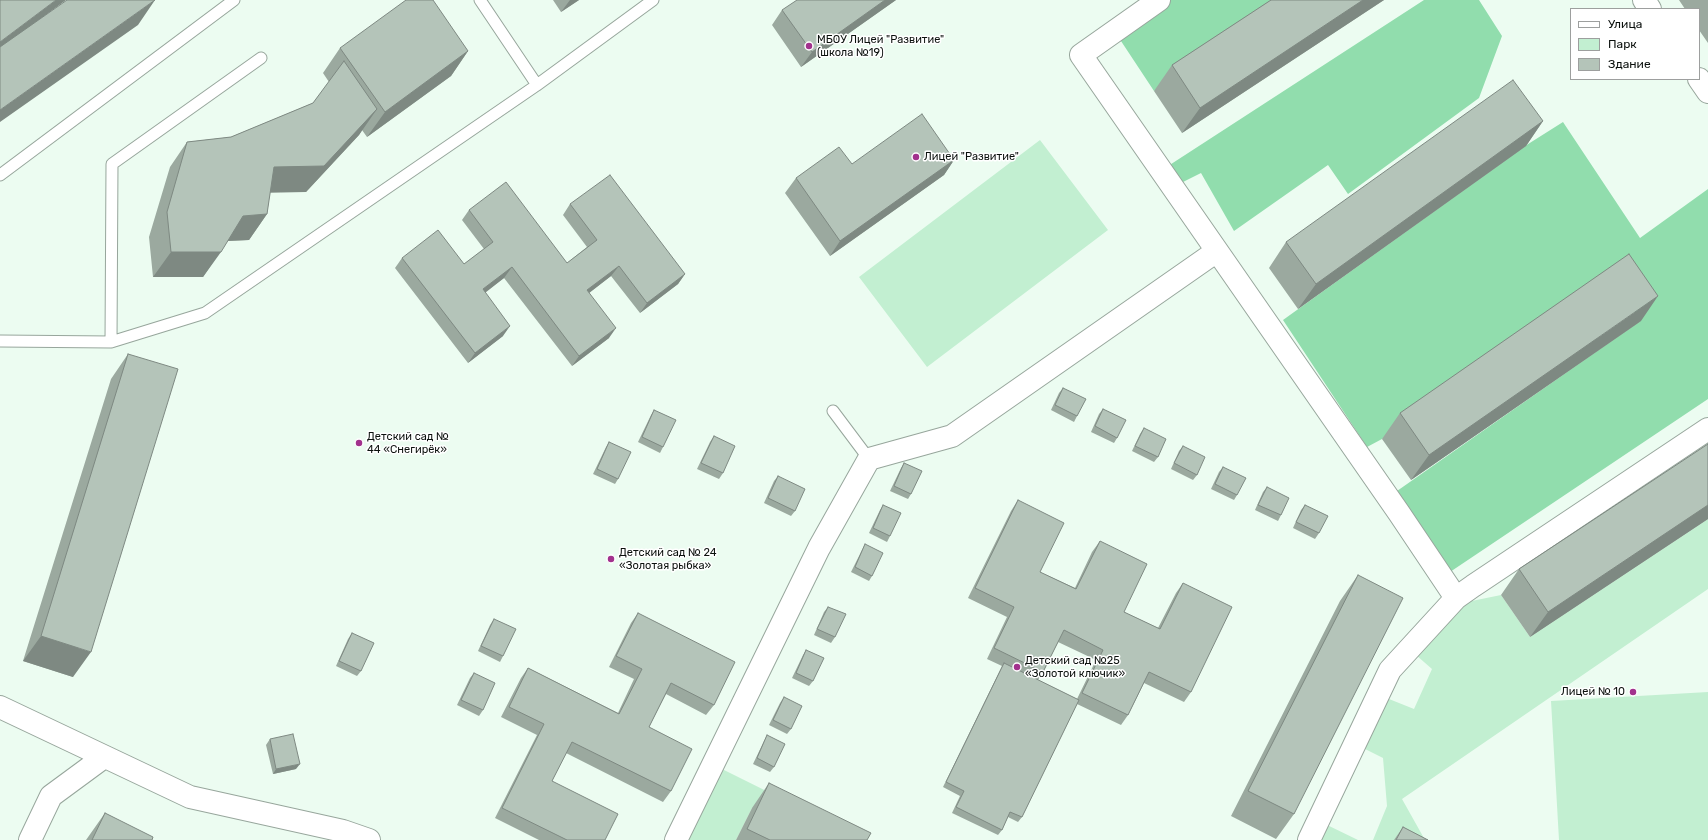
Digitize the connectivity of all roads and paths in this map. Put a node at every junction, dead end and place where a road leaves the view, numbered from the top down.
1 (234, 0) edge
2 (480, 0) edge
3 (653, 0) edge
4 (1159, 0) edge
5 (261, 58) dead end
6 (1700, 80) edge
7 (537, 85) junction
8 (1708, 92) edge
9 (0, 174) edge
10 (1217, 251) junction
11 (0, 341) edge
12 (111, 342) junction
13 (833, 411) dead end
14 (1708, 429) edge
15 (869, 459) junction
16 (1456, 598) junction
17 (0, 707) edge
18 (104, 758) junction
19 (30, 840) edge
20 (369, 840) edge
21 (676, 840) edge
22 (1309, 840) edge

1 - 9 lane
2 - 7 lane
3 - 7 lane
4 - 10 street
5 - 12 lane
6 - 8 street
7 - 12 lane
10 - 15 street
10 - 16 street
11 - 12 lane
13 - 15 lane
14 - 16 street
15 - 21 street
16 - 22 street
17 - 18 street
18 - 19 street
18 - 20 street

